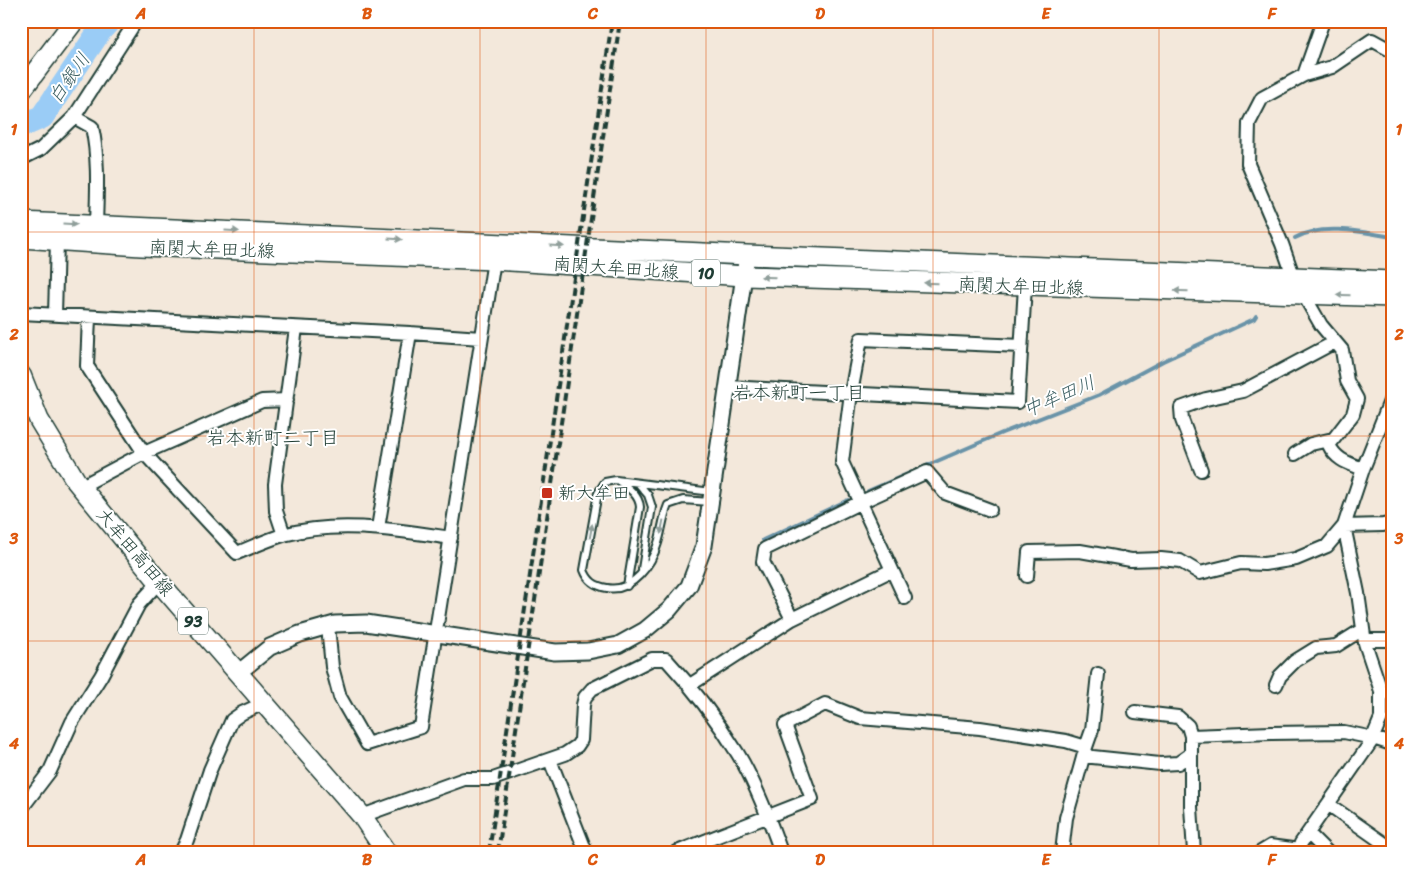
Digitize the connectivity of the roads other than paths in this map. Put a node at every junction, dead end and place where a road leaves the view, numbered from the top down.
1 (74, 21) edge
2 (136, 21) edge
3 (1323, 21) edge
4 (1392, 51) edge
5 (1304, 75) junction
6 (21, 91) edge
7 (74, 117) junction
8 (21, 159) edge
9 (21, 222) edge
10 (96, 225) junction
11 (21, 238) edge
12 (58, 240) junction
13 (747, 255) junction
14 (494, 260) junction
15 (745, 276) junction
16 (1294, 278) junction
17 (1392, 281) edge
18 (1025, 286) junction
19 (1304, 294) junction
20 (1392, 297) edge
21 (21, 313) edge
22 (55, 315) junction
23 (89, 317) junction
24 (296, 328) junction
25 (410, 333) junction
26 (481, 338) junction
27 (1335, 342) junction
28 (1021, 346) junction
29 (21, 375) edge
30 (728, 387) junction
31 (851, 393) junction
32 (1392, 396) edge
33 (287, 400) junction
34 (1333, 439) junction
35 (144, 453) junction
36 (1295, 454) dead end
37 (1363, 468) junction
38 (1201, 470) dead end
39 (616, 480) junction
40 (638, 483) junction
41 (80, 487) junction
42 (712, 497) junction
43 (861, 502) junction
44 (990, 510) dead end
45 (1392, 523) edge
46 (1344, 526) junction
47 (378, 528) junction
48 (284, 535) junction
49 (451, 538) junction
50 (892, 570) junction
51 (642, 571) junction
52 (1027, 576) dead end
53 (159, 582) junction
54 (627, 586) junction
55 (905, 598) dead end
56 (792, 618) junction
57 (328, 626) junction
58 (436, 634) junction
59 (1364, 634) junction
60 (1392, 640) edge
61 (238, 673) junction
62 (1098, 674) dead end
63 (690, 685) junction
64 (1276, 685) dead end
65 (1386, 701) edge
66 (264, 703) junction
67 (1135, 712) dead end
68 (1192, 736) junction
69 (1373, 738) junction
70 (1392, 744) edge
71 (1084, 752) junction
72 (1191, 754) junction
73 (550, 760) junction
74 (1328, 804) junction
75 (21, 809) edge
76 (362, 816) junction
77 (768, 816) junction
78 (1308, 833) junction
79 (1299, 849) edge
80 (1392, 849) edge
81 (181, 852) edge
82 (386, 852) edge
83 (586, 852) edge
84 (677, 852) edge
85 (781, 852) edge
86 (1062, 852) edge
87 (1194, 852) edge
88 (1255, 852) edge
89 (1327, 852) edge

1 - 6 main road
2 - 7 street
3 - 5 street
4 - 5 street
5 - 16 street
7 - 8 street
7 - 10 street
9 -> 10 main road, 南関大牟田北線 / 10
10 -> 13 main road, 南関大牟田北線 / 10
11 - 12 main road, 南関大牟田北線 / 10
12 - 14 main road, 南関大牟田北線 / 10
12 - 22 street
13 - 15 street
13 - 16 main road, 南関大牟田北線 / 10
14 - 15 main road, 南関大牟田北線 / 10
14 - 26 street
18 -> 15 main road, 南関大牟田北線 / 10
15 - 30 street
16 - 17 main road, 南関大牟田北線 / 10
16 - 19 street
19 -> 18 main road, 南関大牟田北線 / 10
18 - 28 street
20 -> 19 main road, 南関大牟田北線 / 10
19 - 27 street
21 - 22 street
22 - 23 street
23 - 24 street
23 - 35 street
24 - 25 street
24 - 33 street
25 - 26 street
25 - 47 street
26 - 49 street
27 - 34 street
27 - 38 street
28 - 31 street
28 - 31 street
29 - 41 main road, 大牟田高田線 / 93
30 - 31 street
30 - 42 street
31 - 43 street
32 - 37 street
33 - 35 street
33 - 48 street
34 - 36 street
34 - 37 street
35 - 41 street
35 - 48 street
37 - 46 street
39 - 40 lane
39 - 54 lane
54 -> 39 lane
40 - 42 lane
40 - 51 lane
41 - 53 main road, 大牟田高田線 / 93
42 -> 51 lane
42 - 58 street
43 - 44 street
43 - 50 street
43 - 56 street
45 - 46 street
46 - 52 street
46 - 59 street
47 - 48 street
47 - 49 street
49 - 58 street
50 - 55 street
50 - 56 street
51 - 54 lane
53 - 61 main road, 大牟田高田線 / 93
53 - 75 street
56 - 63 street
57 - 58 street
57 - 58 street
57 - 61 street
59 - 60 street
59 - 64 street
59 - 65 street
61 - 66 main road, 大牟田高田線 / 93
62 - 71 street
63 - 73 street
63 - 77 street
65 - 69 street
66 - 76 main road, 大牟田高田線 / 93
66 - 81 street
67 - 68 street
68 - 69 street
68 - 72 street
69 - 70 street
69 - 74 street
71 - 72 street
71 - 77 street
71 - 86 street
72 - 87 street
73 - 76 street
73 - 83 street
74 - 78 street
74 - 80 street
76 - 82 main road, 大牟田高田線 / 93
77 - 84 street
77 - 85 street
78 - 79 street
78 - 89 street
79 - 88 lane

